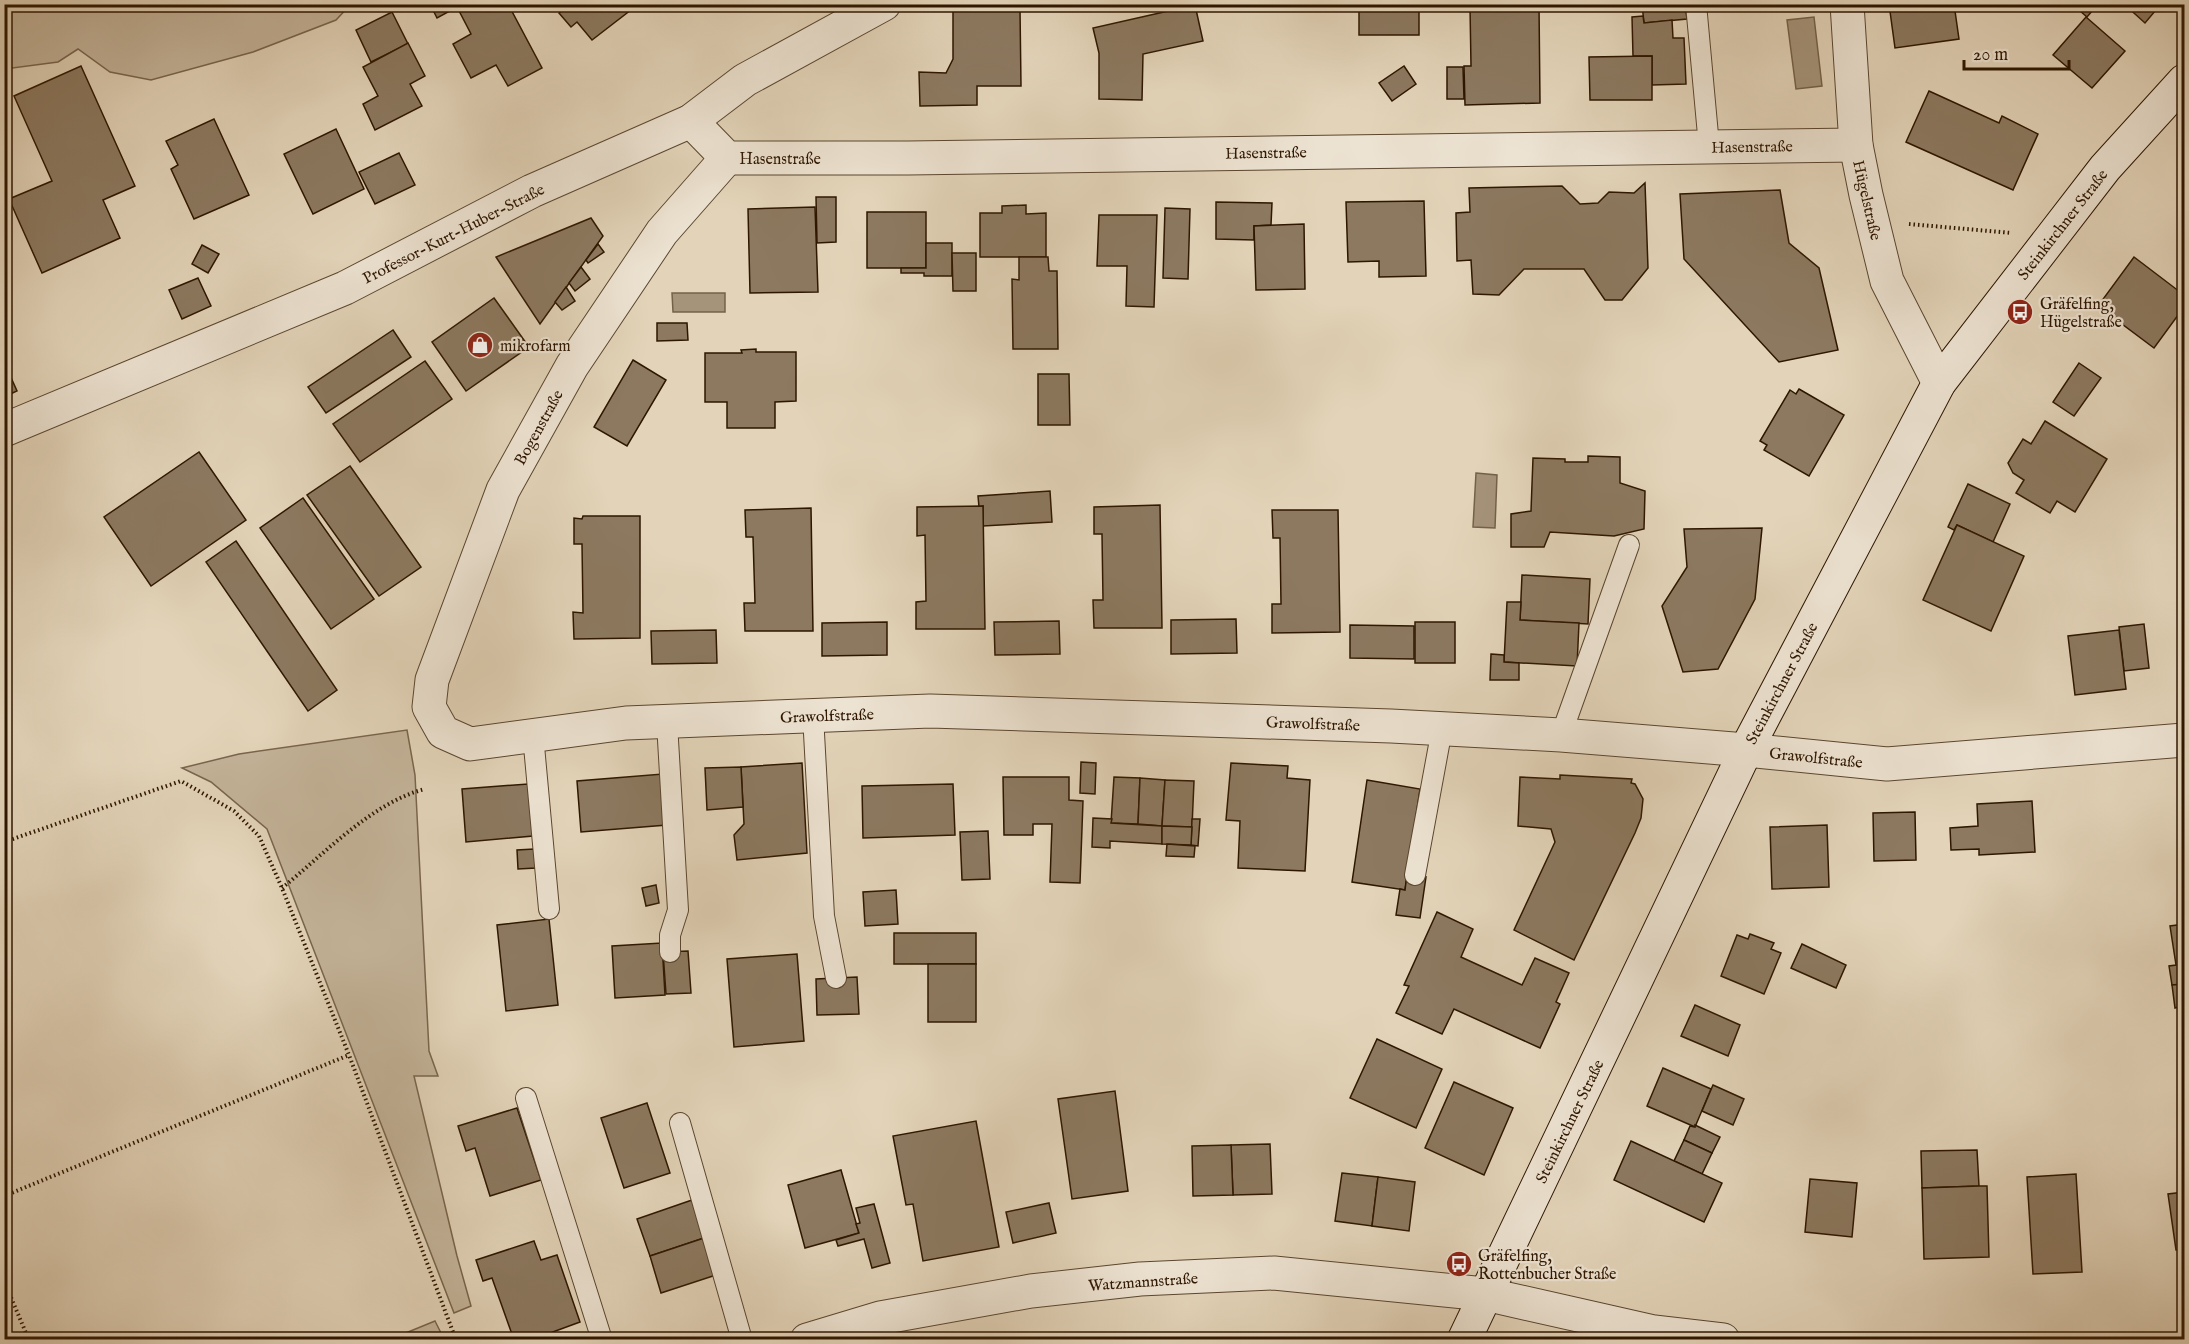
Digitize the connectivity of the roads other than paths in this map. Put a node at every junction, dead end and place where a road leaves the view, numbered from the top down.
1 (884, 4) edge
2 (1696, 4) edge
3 (1847, 4) edge
4 (2184, 81) edge
5 (691, 122) junction
6 (1856, 145) junction
7 (1709, 146) junction
8 (727, 158) junction
9 (1939, 382) junction
10 (4, 430) edge
11 (1629, 545) dead end
12 (813, 715) junction
13 (667, 723) junction
14 (1442, 729) junction
15 (443, 732) joint
16 (533, 735) junction
17 (1561, 735) junction
18 (2184, 740) edge
19 (1746, 750) junction
20 (1415, 875) dead end
21 (549, 909) dead end
22 (670, 952) dead end
23 (836, 978) dead end
24 (526, 1098) dead end
25 (680, 1123) dead end
26 (1485, 1294) junction
27 (602, 1340) edge
28 (742, 1340) edge
29 (807, 1340) edge
30 (1464, 1340) edge
31 (1724, 1340) edge

1 - 5 street, Professor-Kurt-Huber-Straße
2 - 7 lane
3 - 6 street, Hügelstraße
4 - 9 street, Steinkirchner Straße
5 - 8 street, Hasenstraße
5 - 10 street, Professor-Kurt-Huber-Straße
6 - 7 street, Hasenstraße
6 - 9 street, Hügelstraße
7 - 8 street, Hasenstraße
8 - 15 street, Bogenstraße
9 - 19 street, Steinkirchner Straße
11 - 17 lane
12 - 13 street, Grawolfstraße
12 - 14 street, Grawolfstraße
12 - 23 lane
13 - 16 street, Grawolfstraße
13 - 22 lane
14 - 17 street, Grawolfstraße
14 - 20 lane
15 - 16 street, Grawolfstraße
16 - 21 lane
17 - 19 street, Grawolfstraße
18 - 19 street, Grawolfstraße
19 - 26 street, Steinkirchner Straße
24 - 27 lane
25 - 28 lane
26 - 29 street, Watzmannstraße
26 - 30 street, Steinkirchner Straße
26 - 31 street, Watzmannstraße

